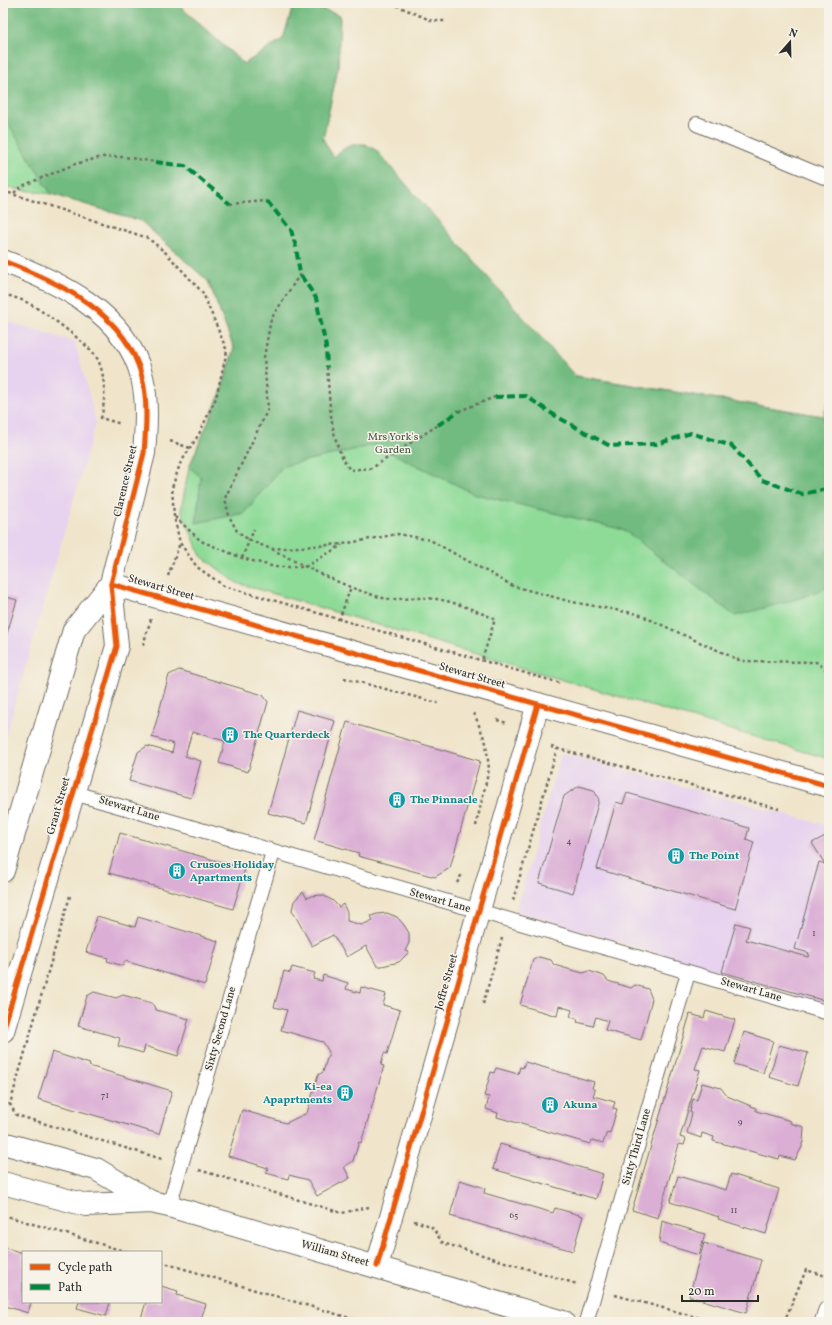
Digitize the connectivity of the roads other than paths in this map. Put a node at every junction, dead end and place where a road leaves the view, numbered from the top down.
1 (696, 124) dead end
2 (829, 179) edge
3 (3, 261) edge
4 (110, 584) junction
5 (538, 704) junction
6 (829, 786) edge
7 (74, 793) junction
8 (273, 852) junction
9 (3, 871) edge
10 (478, 912) junction
11 (688, 973) junction
12 (829, 1013) edge
13 (3, 1031) edge
14 (3, 1143) edge
15 (3, 1182) edge
16 (160, 1204) junction
17 (377, 1266) junction
18 (829, 1312) edge
19 (564, 1322) edge
20 (586, 1322) edge
21 (826, 1322) edge

1 - 2 lane
3 - 4 street, Clarence Street
4 - 5 street, Stewart Street
4 - 7 street, Grant Street
4 - 9 street
5 - 6 street, Stewart Street
5 - 10 street, Joffre Street
7 - 8 lane, Stewart Lane
7 - 13 street, Grant Street
8 - 10 lane, Stewart Lane
8 - 16 lane, Sixty Second Lane
10 - 11 lane, Stewart Lane
10 - 17 street, Joffre Street
11 - 12 lane, Stewart Lane
11 - 20 lane, Sixty Third Lane
14 - 16 street, William Street
15 - 16 street, William Street
16 - 17 street, William Street
17 - 19 street, William Street
18 - 21 street

